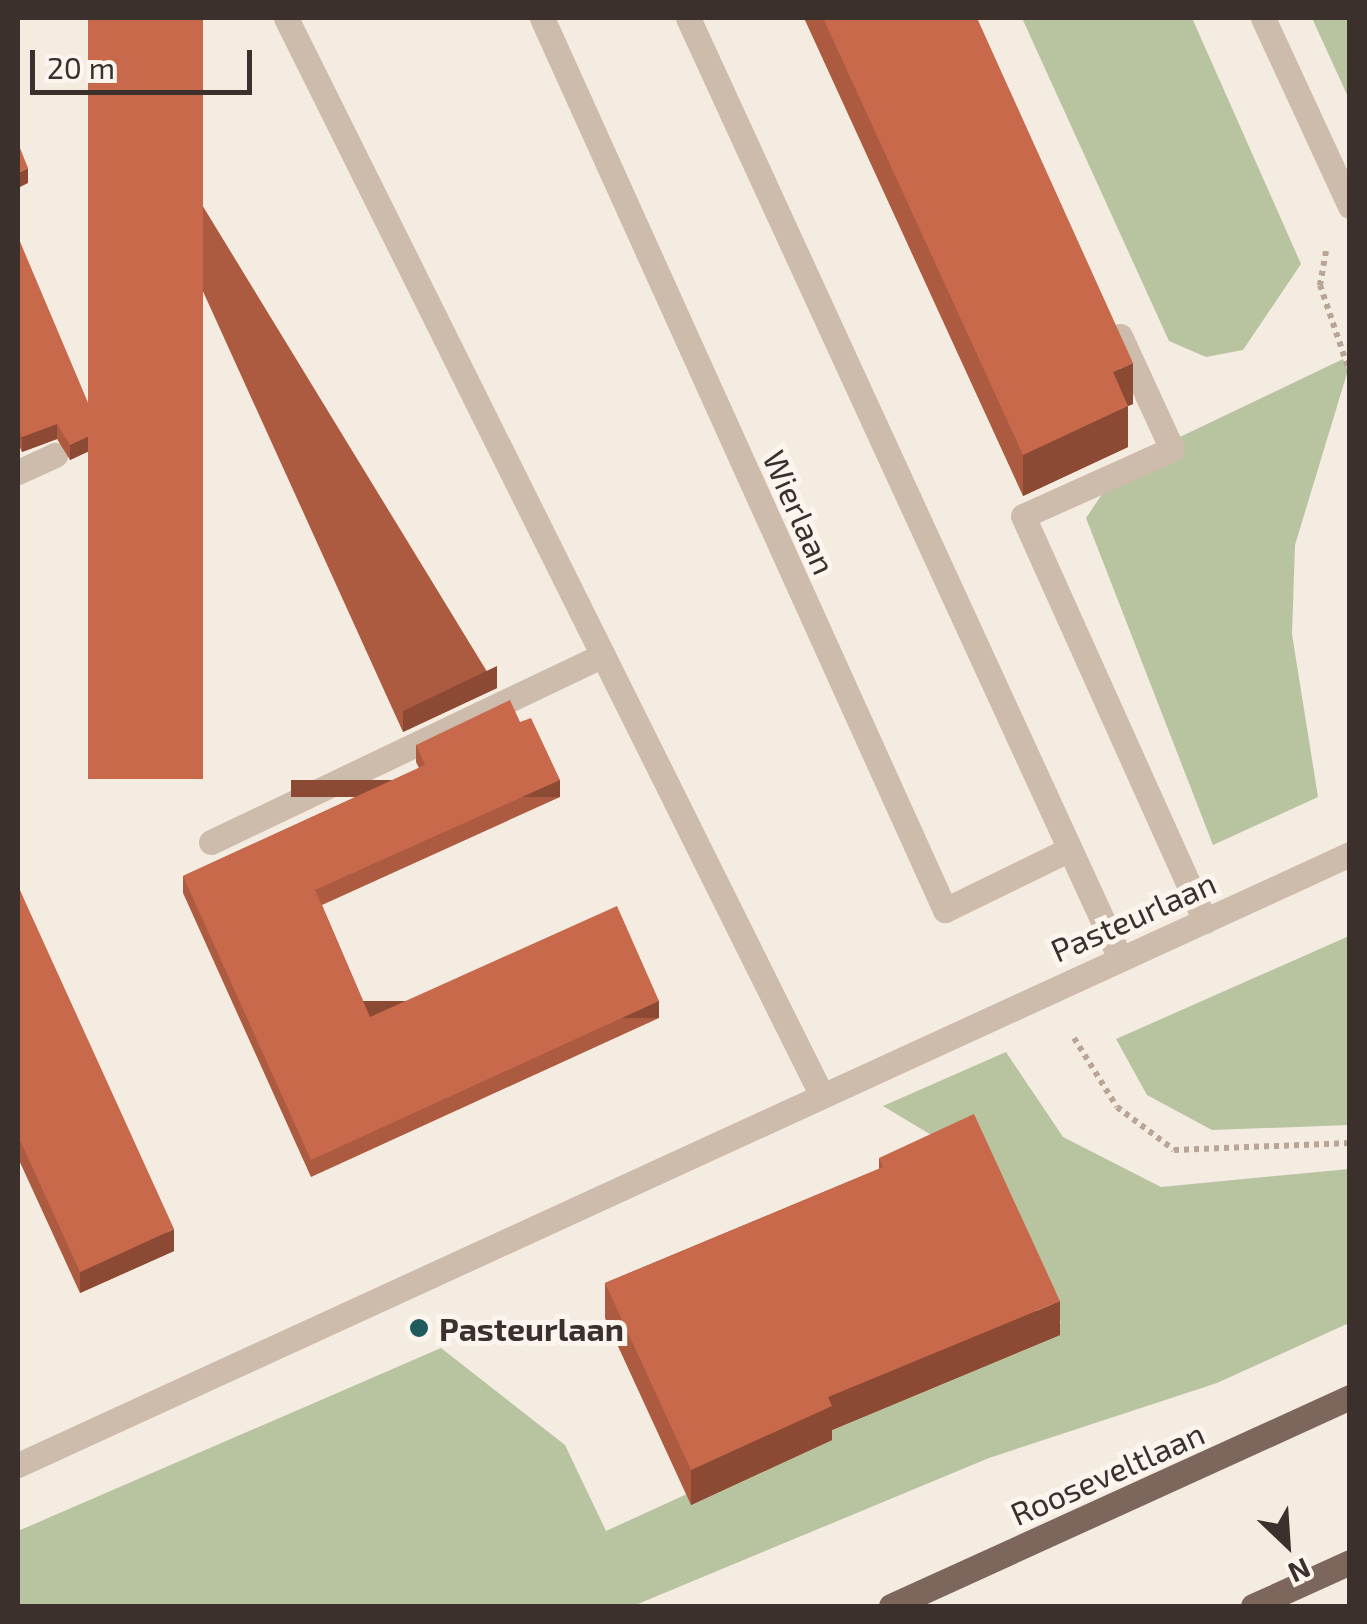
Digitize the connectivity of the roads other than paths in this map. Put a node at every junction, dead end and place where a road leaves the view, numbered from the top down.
1 (286, 18) edge
2 (542, 18) edge
3 (688, 18) edge
4 (1264, 18) edge
5 (1350, 206) edge
6 (1106, 305) edge
7 (55, 454) dead end
8 (18, 472) edge
9 (603, 655) junction
10 (211, 842) dead end
11 (1066, 851) junction
12 (1350, 854) edge
13 (1204, 921) junction
14 (1120, 958) junction
15 (819, 1090) junction
16 (1350, 1397) edge
17 (18, 1435) edge
18 (23, 1462) edge
19 (1350, 1562) edge
20 (891, 1606) edge
21 (1253, 1606) edge

1 - 9 street
2 - 11 street, Wierlaan
3 - 11 street
4 - 5 street
6 - 13 street
7 - 8 street
9 - 10 street
9 - 15 street
11 - 14 street
12 - 13 street, Pasteurlaan
13 - 14 street, Pasteurlaan
14 - 15 street, Pasteurlaan
15 - 18 street, Pasteurlaan
16 - 20 main road, Rooseveltlaan
17 - 18 street
19 - 21 main road

